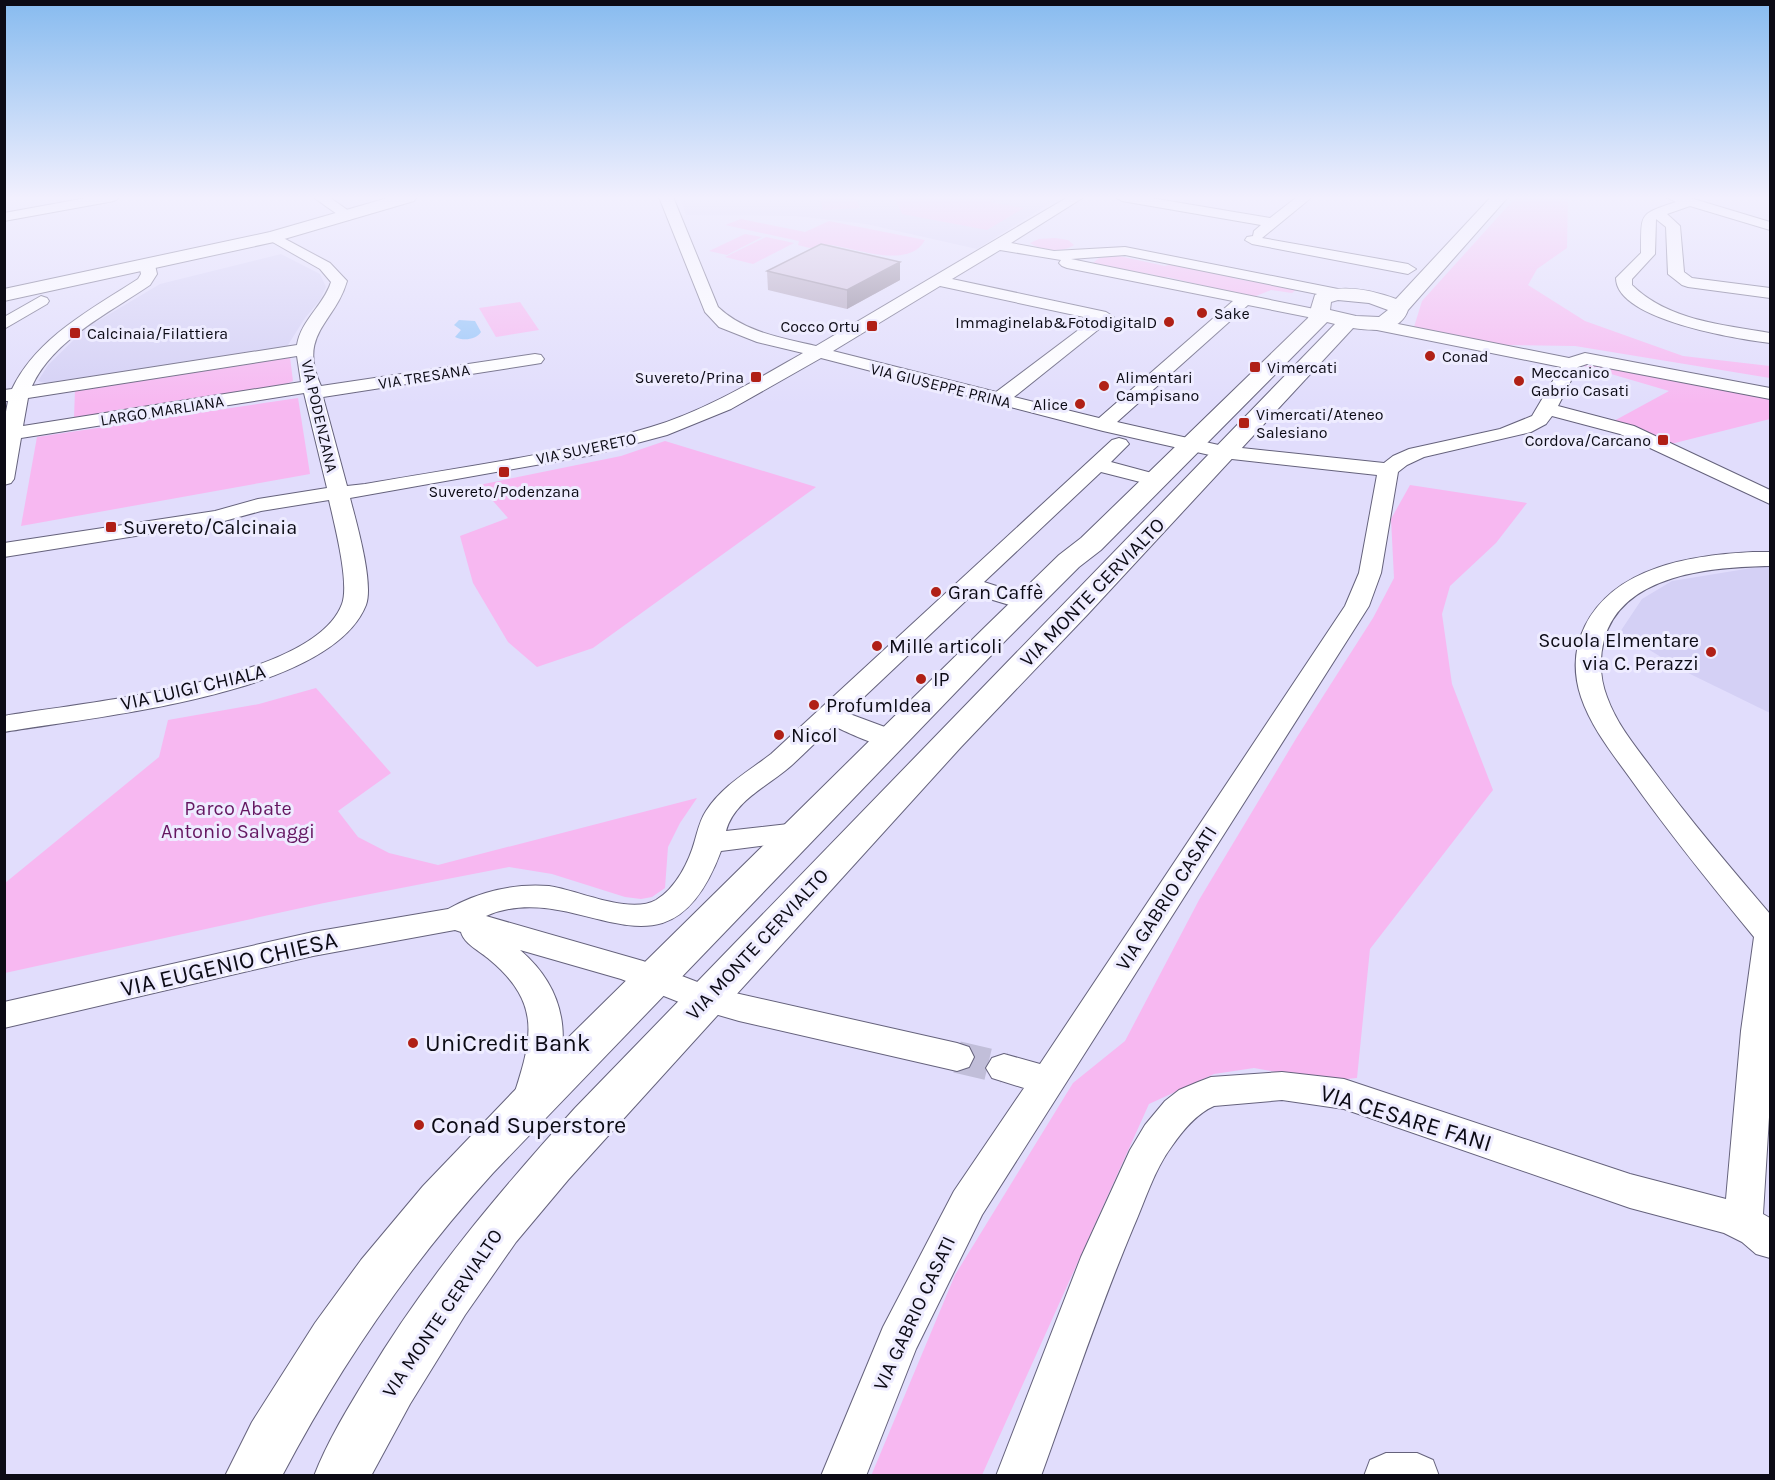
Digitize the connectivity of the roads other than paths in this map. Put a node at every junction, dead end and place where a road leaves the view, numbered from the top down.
1 (142, 266) edge
2 (147, 266) edge
3 (325, 266) edge
4 (693, 266) edge
5 (963, 266) edge
6 (1080, 266) edge
7 (1229, 266) edge
8 (1390, 266) edge
9 (1411, 266) edge
10 (1437, 266) edge
11 (1636, 266) edge
12 (1676, 266) edge
13 (1408, 269) junction
14 (938, 281) junction
15 (1337, 293) junction
16 (1770, 293) edge
17 (4, 295) edge
18 (1245, 300) junction
19 (1377, 300) junction
20 (41, 301) dead end
21 (1399, 308) junction
22 (1318, 314) junction
23 (1346, 319) junction
24 (4, 324) edge
25 (1373, 324) junction
26 (1770, 338) edge
27 (305, 350) junction
28 (815, 353) junction
29 (536, 359) dead end
30 (1578, 361) junction
31 (1770, 380) edge
32 (313, 390) junction
33 (1770, 393) edge
34 (12, 395) edge
35 (999, 399) junction
36 (1546, 409) junction
37 (1103, 425) junction
38 (12, 434) junction
39 (1119, 444) dead end
40 (1191, 446) junction
41 (1223, 452) junction
42 (1097, 465) junction
43 (1388, 470) junction
44 (4, 479) edge
45 (1156, 480) junction
46 (339, 494) junction
47 (1770, 498) edge
48 (144, 530) junction
49 (4, 550) edge
50 (1770, 559) edge
51 (4, 562) edge
52 (969, 585) junction
53 (1026, 603) junction
54 (828, 715) junction
55 (4, 724) edge
56 (891, 739) junction
57 (797, 833) junction
58 (710, 841) junction
59 (455, 919) junction
60 (1770, 935) edge
61 (654, 979) junction
62 (706, 999) junction
63 (4, 1015) edge
64 (957, 1056) tunnel mouth
65 (1004, 1068) tunnel mouth
66 (1047, 1080) junction
67 (529, 1105) junction
68 (1757, 1232) edge
69 (252, 1476) edge
70 (341, 1476) edge
71 (843, 1476) edge
72 (1018, 1476) edge
73 (1386, 1476) edge
74 (1418, 1476) edge

1 - 17 street
2 - 34 street
3 - 27 street, VIA PODENZANA
4 - 28 street, VIA GIUSEPPE PRINA
5 - 14 street, VIA SUVERETO
6 - 18 street
7 - 15 street
8 - 13 street
9 - 13 street
10 - 21 street
11 - 26 street
12 - 16 street
13 - 19 street
14 - 28 street, VIA SUVERETO
14 - 35 street
15 - 19 street
15 - 22 street, VIA MONTE CERVIALTO
18 - 22 street
18 - 37 street
19 - 21 street
20 - 24 street
21 - 25 street
22 - 23 street
22 - 40 street, VIA MONTE CERVIALTO
23 - 25 street
23 - 41 street, VIA MONTE CERVIALTO
25 - 30 street
27 - 32 street, VIA PODENZANA
27 - 34 street, LARGO MARLIANA
28 - 35 street, VIA GIUSEPPE PRINA
28 - 46 street, VIA SUVERETO
29 - 32 street, VIA TRESANA
30 - 31 street
30 - 33 street
30 - 36 street
32 - 38 street, LARGO MARLIANA
32 - 46 street, VIA PODENZANA
34 - 38 street
35 - 37 street, VIA GIUSEPPE PRINA
36 - 43 street
36 - 47 street
37 - 40 street, VIA GIUSEPPE PRINA
38 - 44 street
39 - 42 street
40 - 41 street, VIA GIUSEPPE PRINA
40 - 45 street, VIA MONTE CERVIALTO
41 - 43 street, VIA GIUSEPPE PRINA
41 - 62 street, VIA MONTE CERVIALTO
42 - 45 street
42 - 52 street
43 - 66 street, VIA GABRIO CASATI
45 - 53 street, VIA MONTE CERVIALTO
46 - 48 street, VIA SUVERETO
46 - 55 street, VIA LUIGI CHIALA
48 - 49 street, VIA SUVERETO
48 - 51 street, VIA SUVERETO
50 - 60 street
52 - 53 street, VIA MONTE CERVIALTO
52 - 54 street
53 - 56 street, VIA MONTE CERVIALTO
54 - 56 street
54 - 58 street
56 - 57 street, VIA MONTE CERVIALTO
57 - 58 street
57 - 61 street, VIA MONTE CERVIALTO
58 - 59 street
59 - 61 street
59 - 63 street, VIA EUGENIO CHIESA
59 - 67 street
60 - 68 street
61 - 62 street
61 - 67 street, VIA MONTE CERVIALTO
62 - 64 street
62 - 70 street, VIA MONTE CERVIALTO
65 - 66 street
66 - 71 street, VIA GABRIO CASATI
67 - 69 street, VIA MONTE CERVIALTO
68 - 72 street, VIA CESARE FANI
73 - 74 street

